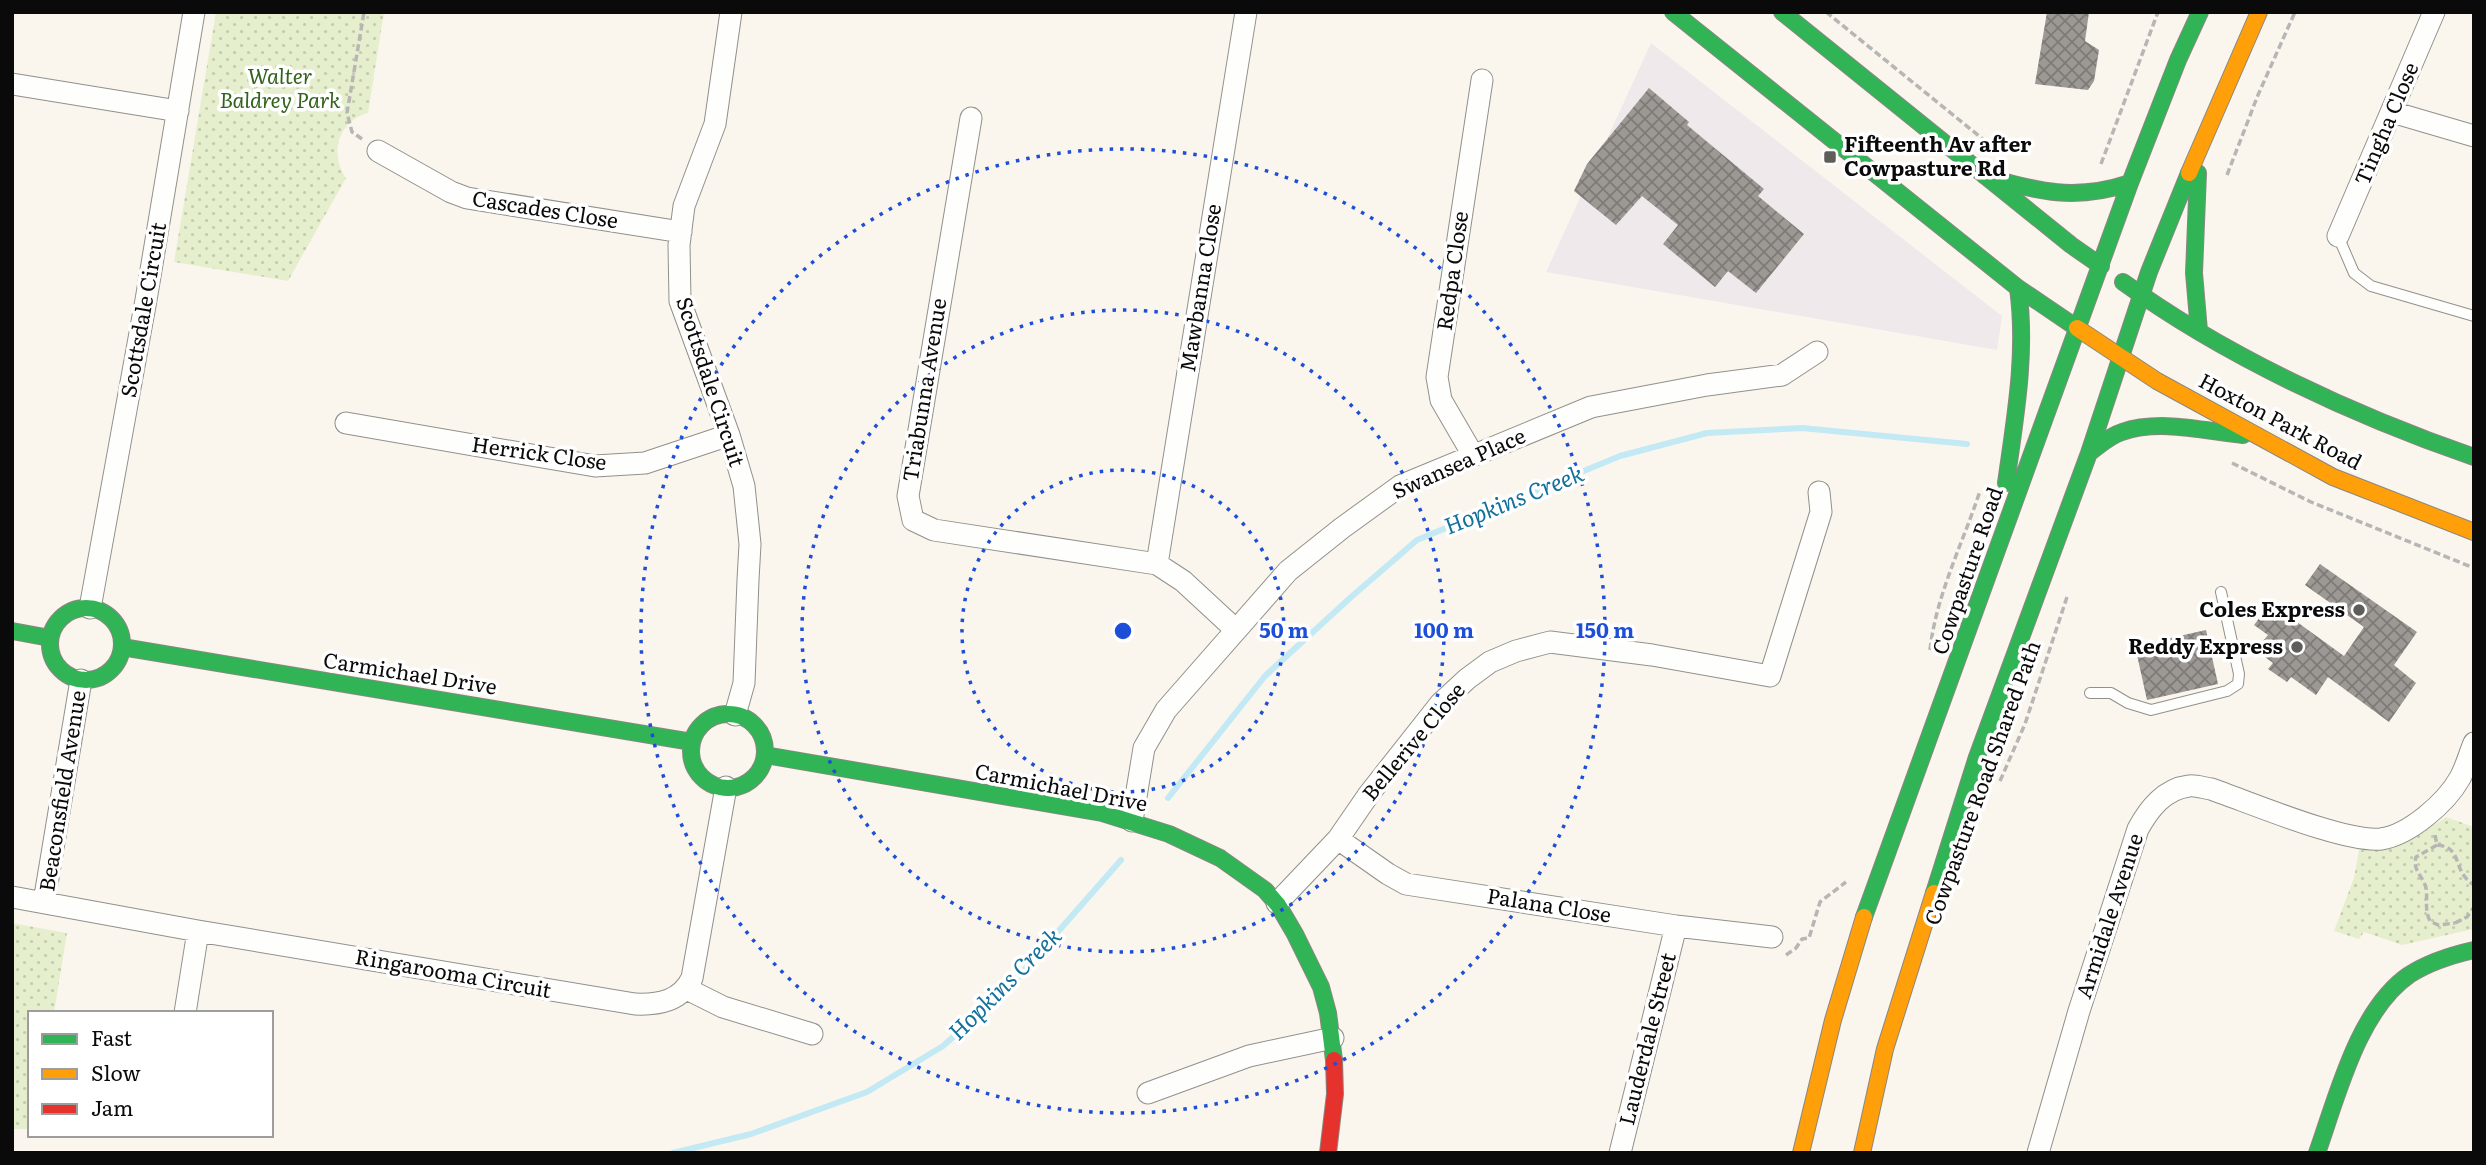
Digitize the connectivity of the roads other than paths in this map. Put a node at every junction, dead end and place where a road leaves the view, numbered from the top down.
1 (194, 12) edge
2 (731, 12) edge
3 (1246, 12) edge
4 (1674, 12) edge
5 (1782, 12) edge
6 (2200, 12) edge
7 (2259, 12) edge
8 (2434, 12) edge
9 (1482, 80) dead end
10 (12, 84) edge
11 (178, 111) junction
12 (2392, 112) junction
13 (971, 118) dead end
14 (2474, 136) edge
15 (2199, 149) junction
16 (378, 151) road end
17 (1985, 176) junction
18 (2130, 183) junction
19 (681, 232) junction
20 (2338, 236) joint
21 (2101, 266) junction
22 (2018, 288) junction
23 (2141, 295) junction
24 (2474, 316) edge
25 (2077, 328) junction
26 (2199, 331) junction
27 (1817, 352) dead end
28 (2119, 357) junction
29 (346, 423) dead end
30 (729, 435) junction
31 (2255, 436) junction
32 (2089, 453) junction
33 (1473, 455) junction
34 (2474, 457) edge
35 (1819, 492) dead end
36 (2474, 532) edge
37 (1999, 545) junction
38 (1157, 564) junction
39 (2221, 592) dead end
40 (90, 608) junction
41 (1236, 630) junction
42 (12, 631) edge
43 (50, 638) junction
44 (122, 648) junction
45 (81, 680) junction
46 (2091, 694) dead end
47 (735, 715) junction
48 (692, 742) junction
49 (2474, 743) edge
50 (765, 755) junction
51 (726, 787) junction
52 (1132, 821) junction
53 (1338, 839) junction
54 (12, 897) edge
55 (44, 902) junction
56 (1277, 904) junction
57 (1676, 926) junction
58 (198, 931) junction
59 (1772, 937) road end
60 (2474, 950) edge
61 (687, 989) junction
62 (185, 1011) edge
63 (812, 1034) dead end
64 (1333, 1038) junction
65 (1148, 1094) dead end
66 (1328, 1153) edge
67 (1620, 1153) edge
68 (1801, 1153) edge
69 (1862, 1153) edge
70 (2038, 1153) edge
71 (2317, 1153) edge

1 - 11 street, Scottsdale Circuit
2 - 19 street, Scottsdale Circuit
3 - 38 street, Mawbanna Close
4 - 22 main road, Hoxton Park Road
5 - 17 main road, Hoxton Park Road
6 - 18 main road, Cowpasture Road
7 - 15 main road
8 - 12 street, Tingha Close
9 - 33 street, Redpa Close
10 - 11 street
11 - 40 street, Scottsdale Circuit
12 - 14 street
12 - 20 street, Tingha Close
13 - 38 street, Triabunna Avenue
15 - 23 main road
15 - 26 main road
16 - 19 street, Cascades Close
17 - 18 main road
17 - 21 main road, Hoxton Park Road
18 - 21 main road, Cowpasture Road
19 - 30 street, Scottsdale Circuit
20 - 24 lane
21 - 23 main road, Hoxton Park Road
21 - 25 main road, Cowpasture Road
22 - 25 main road, Hoxton Park Road
22 - 37 main road
23 - 26 main road, Hoxton Park Road
23 - 28 main road
25 - 28 main road, Hoxton Park Road
25 - 37 main road, Cowpasture Road
26 - 34 main road, Hoxton Park Road
27 - 33 street, Swansea Place
28 - 31 main road, Hoxton Park Road
28 - 32 main road
29 - 30 street, Herrick Close
30 - 47 street, Scottsdale Circuit
31 - 32 main road
31 - 36 main road, Hoxton Park Road
32 - 69 main road
33 - 41 street, Swansea Place
35 - 53 street, Bellerive Close
37 - 68 main road, Cowpasture Road
38 - 41 street, Triabunna Avenue
39 - 46 lane
40 - 43 main road
40 - 44 main road
41 - 52 street, Swansea Place
42 - 43 main road
43 - 45 main road
44 - 45 main road
44 - 48 main road, Carmichael Drive
45 - 55 street, Beaconsfield Avenue
47 - 48 main road
47 - 50 main road
48 - 51 main road
49 - 70 street, Armidale Avenue
50 - 51 main road
50 - 52 main road, Carmichael Drive
51 - 61 street
52 - 56 main road, Carmichael Drive
53 - 56 street, Bellerive Close
53 - 57 street, Palana Close
54 - 55 street, Ringarooma Circuit
55 - 58 street, Ringarooma Circuit
56 - 64 main road, Carmichael Drive
57 - 59 street, Palana Close
57 - 67 street, Lauderdale Street
58 - 61 street, Ringarooma Circuit
58 - 62 street
60 - 71 main road
61 - 63 street
64 - 65 street
64 - 66 main road, Carmichael Drive

